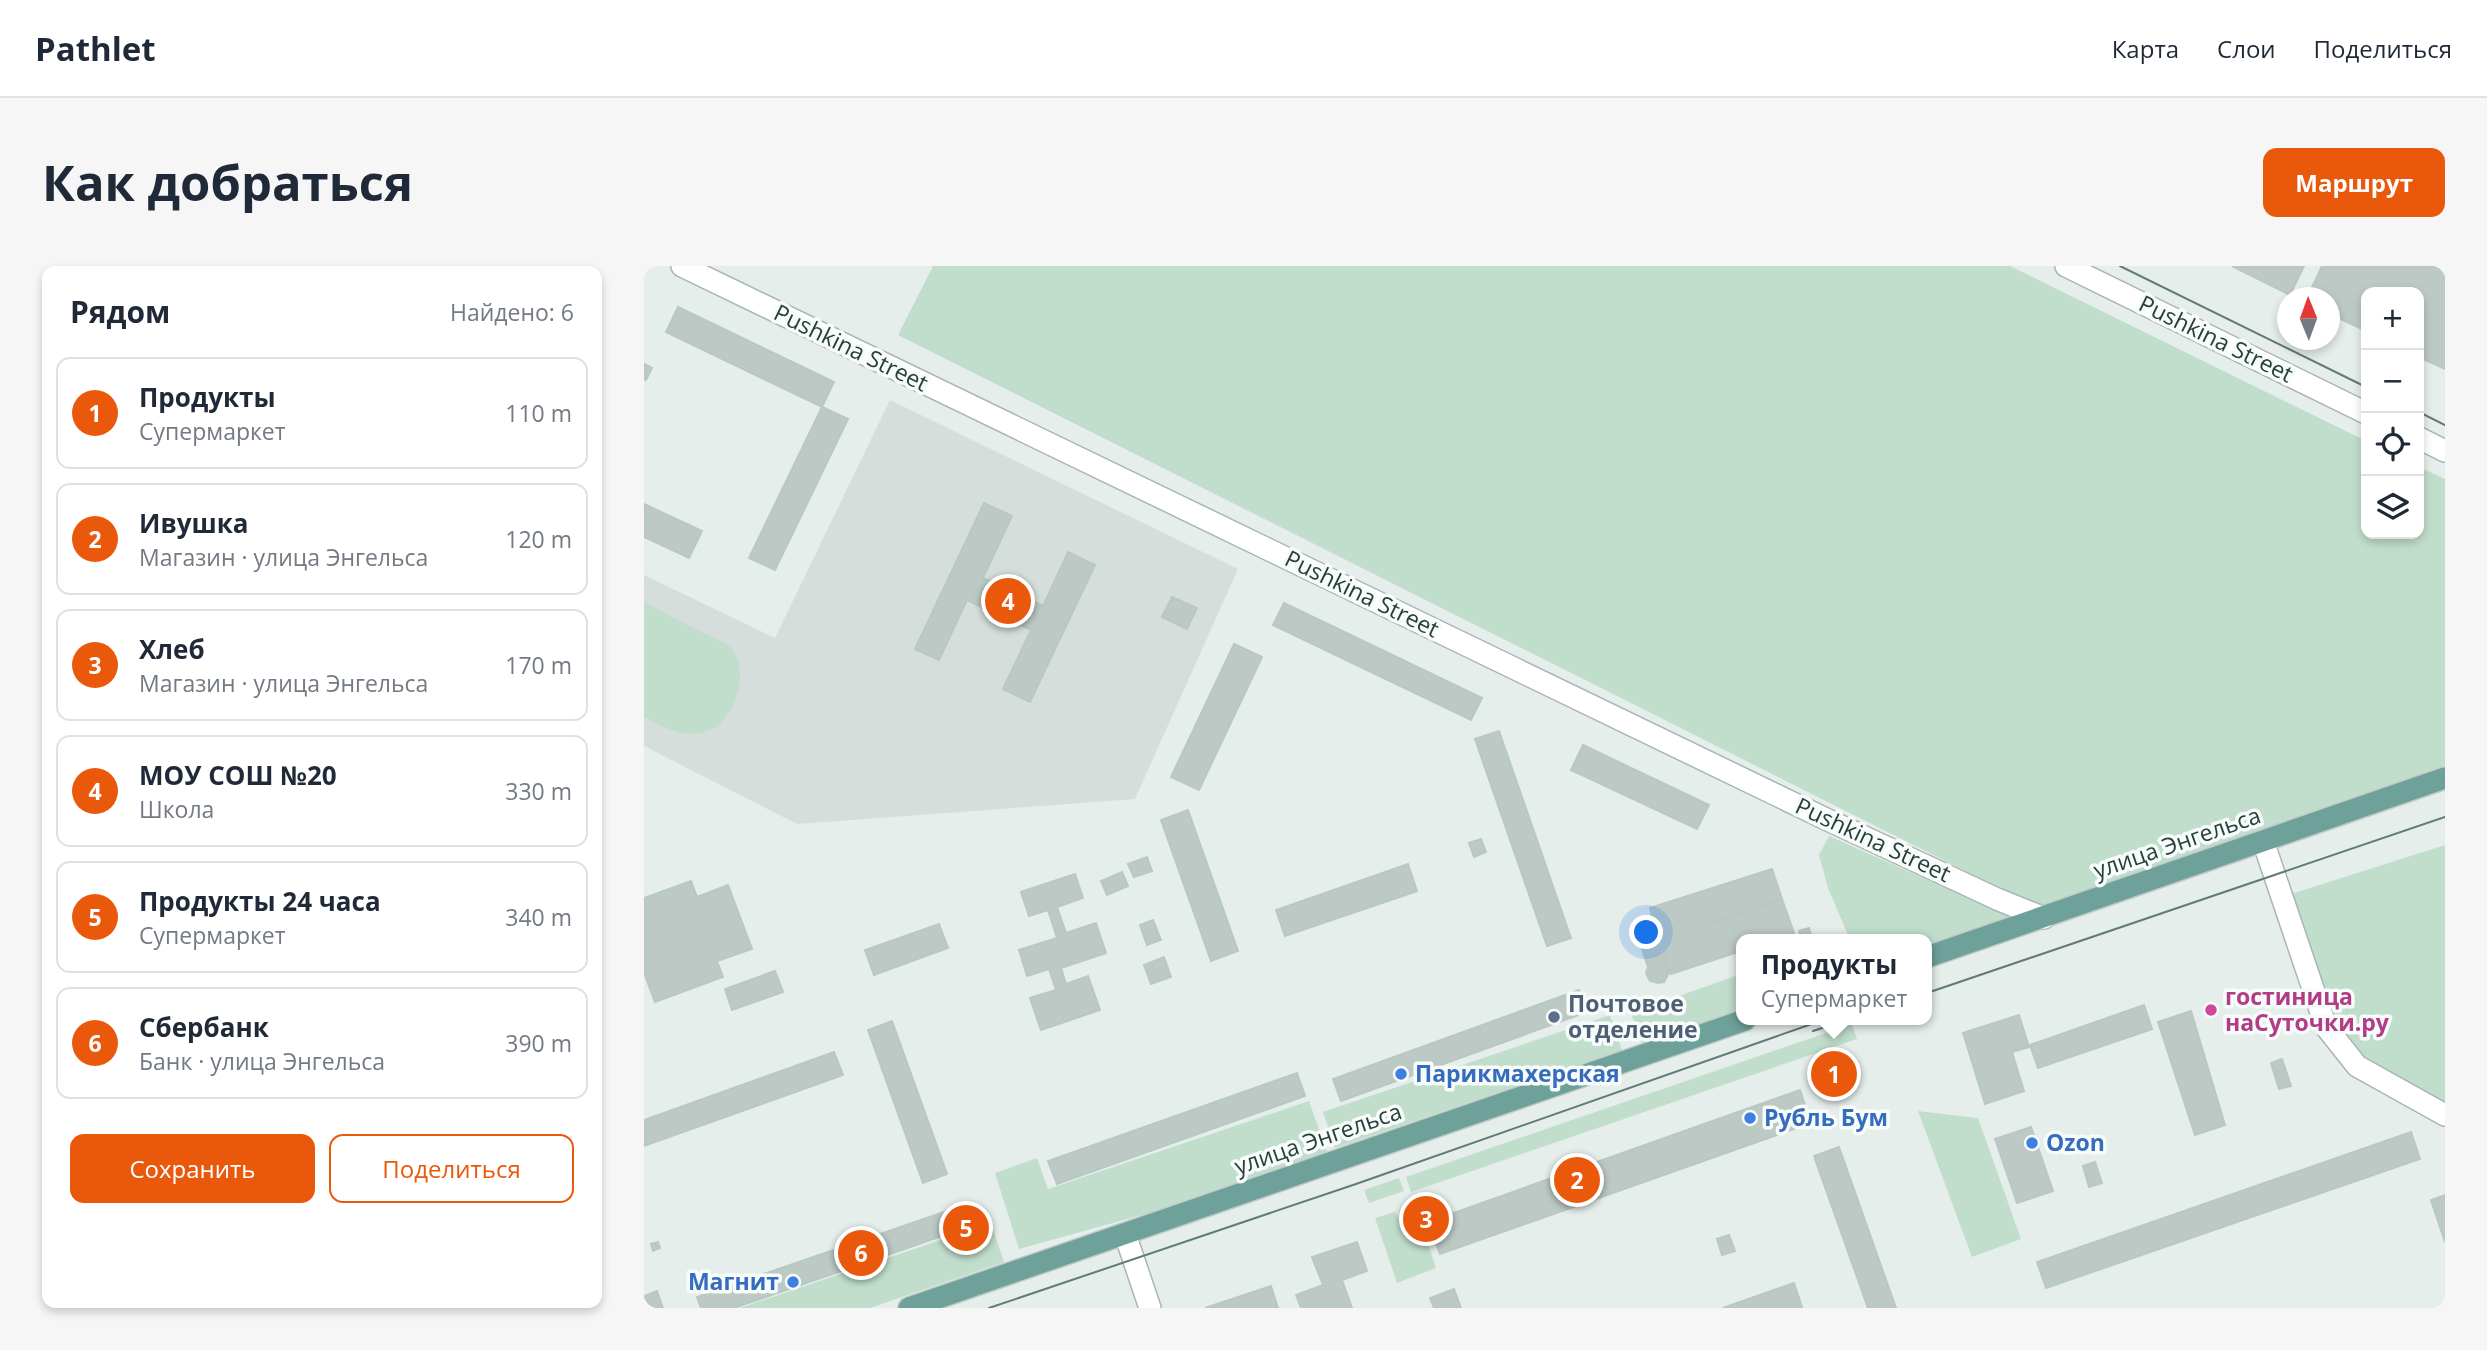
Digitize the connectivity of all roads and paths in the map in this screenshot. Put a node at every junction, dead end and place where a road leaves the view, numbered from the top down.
1 (682, 266) edge
2 (2066, 266) edge
3 (2361, 411) edge
4 (2424, 440) edge
5 (2445, 451) edge
6 (2445, 778) edge
7 (2263, 841) junction
8 (2044, 918) junction
9 (1932, 955) edge
10 (1736, 1023) edge
11 (2445, 1115) edge
12 (1125, 1234) junction
13 (909, 1308) edge
14 (1150, 1308) edge

1 - 8 street, Pushkina Street
2 - 3 street, Pushkina Street
4 - 5 street
6 - 7 main road, улица Энгельса
7 - 8 main road, улица Энгельса
7 - 11 street
8 - 9 main road, улица Энгельса
10 - 12 main road, улица Энгельса
12 - 13 main road, улица Энгельса
12 - 14 street

